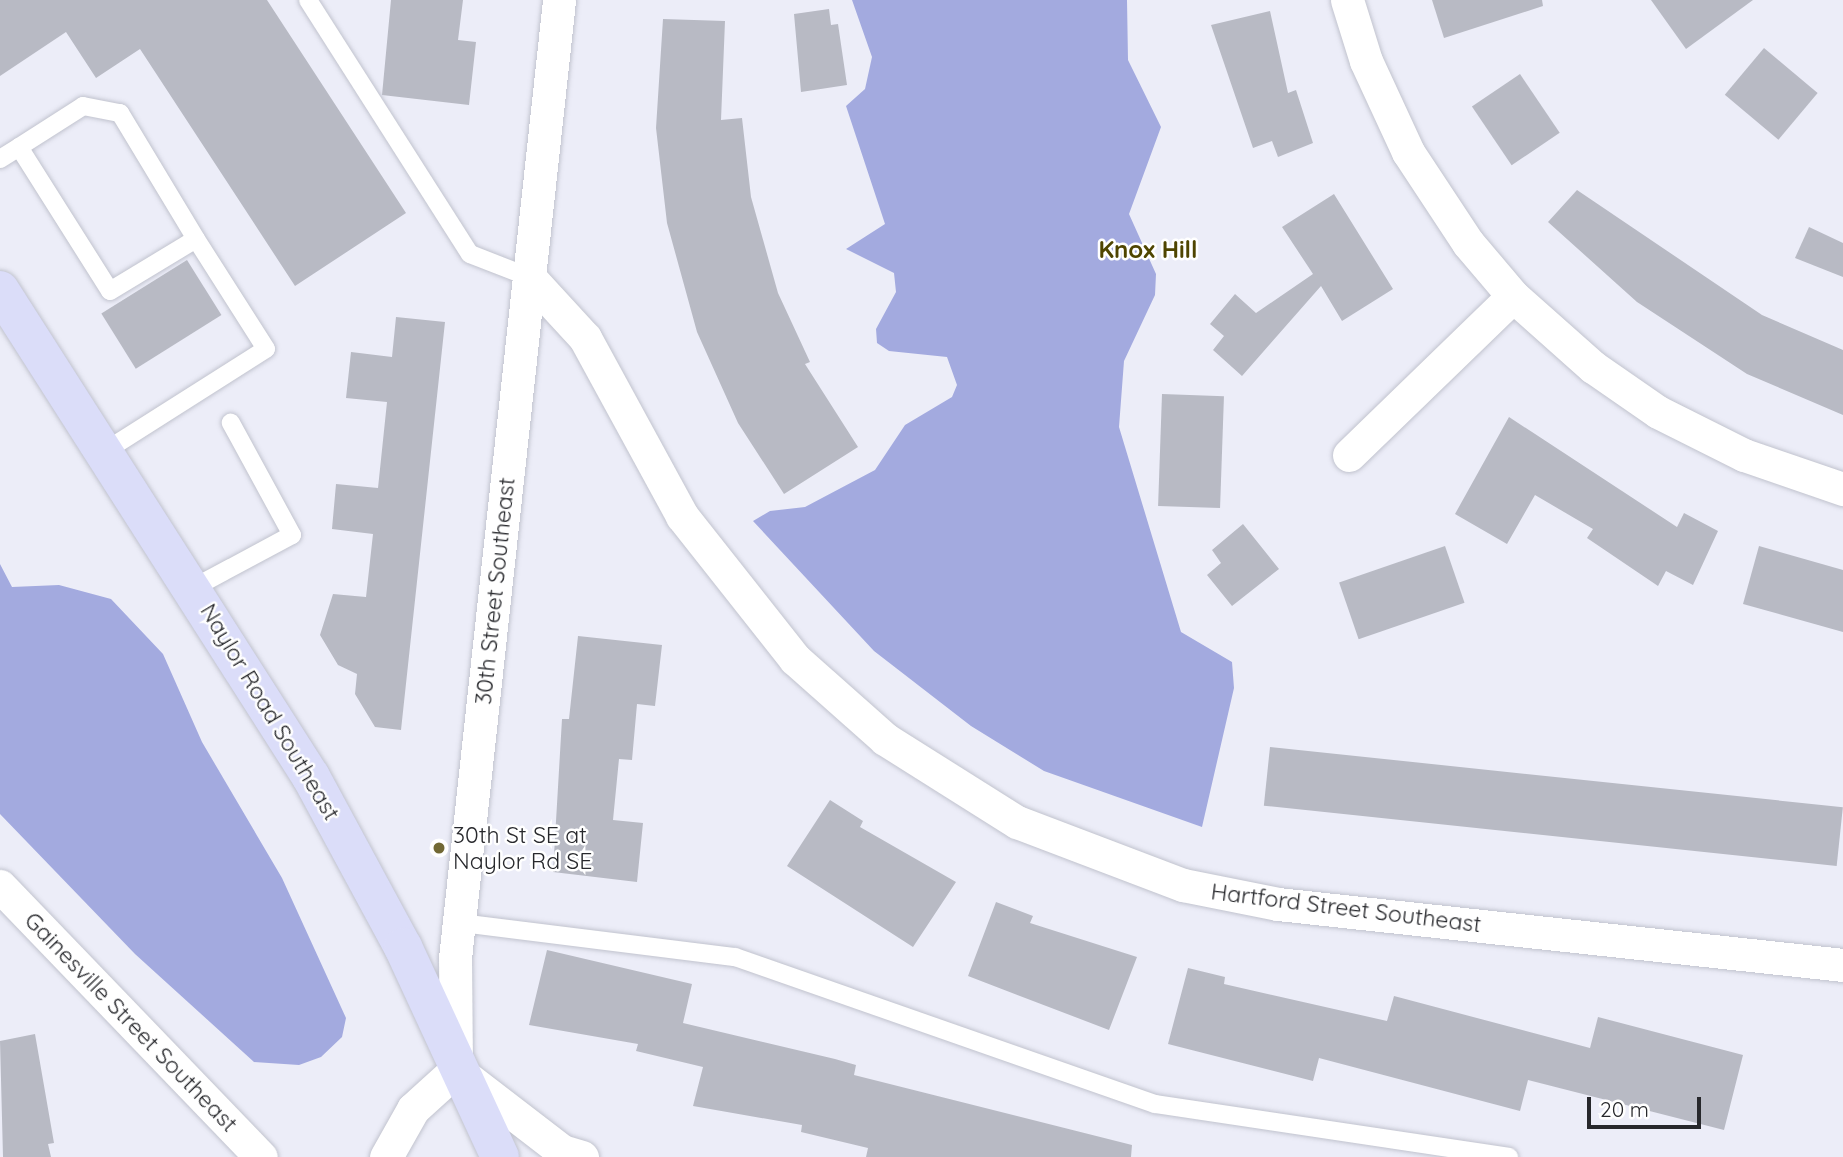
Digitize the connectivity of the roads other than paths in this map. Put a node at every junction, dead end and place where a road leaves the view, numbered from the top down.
1 (308, 0) edge
2 (559, 0) edge
3 (1347, 0) edge
4 (19, 147) junction
5 (0, 159) edge
6 (196, 239) junction
7 (528, 276) junction
8 (0, 290) edge
9 (1513, 296) junction
10 (232, 424) dead end
11 (105, 451) junction
12 (1349, 455) dead end
13 (1843, 489) edge
14 (195, 587) junction
15 (0, 886) edge
16 (461, 923) junction
17 (1843, 965) edge
18 (456, 1070) junction
19 (261, 1157) edge
20 (386, 1157) edge
21 (500, 1157) edge
22 (582, 1157) edge
23 (1509, 1157) edge

1 - 7 lane
2 - 7 street, 30th Street Southeast
3 - 9 street
4 - 5 lane
4 - 6 lane
4 - 6 lane
6 - 11 lane
7 - 16 street, 30th Street Southeast
7 - 17 street, Hartford Street Southeast
8 - 11 main road, Naylor Road Southeast
9 - 12 street
9 - 13 street
10 - 14 lane
11 - 14 main road, Naylor Road Southeast
14 - 18 main road, Naylor Road Southeast
15 - 19 street, Gainesville Street Southeast
16 - 18 street, 30th Street Southeast
16 - 23 lane
18 - 20 street
18 - 21 main road, Naylor Road Southeast
18 - 22 street

